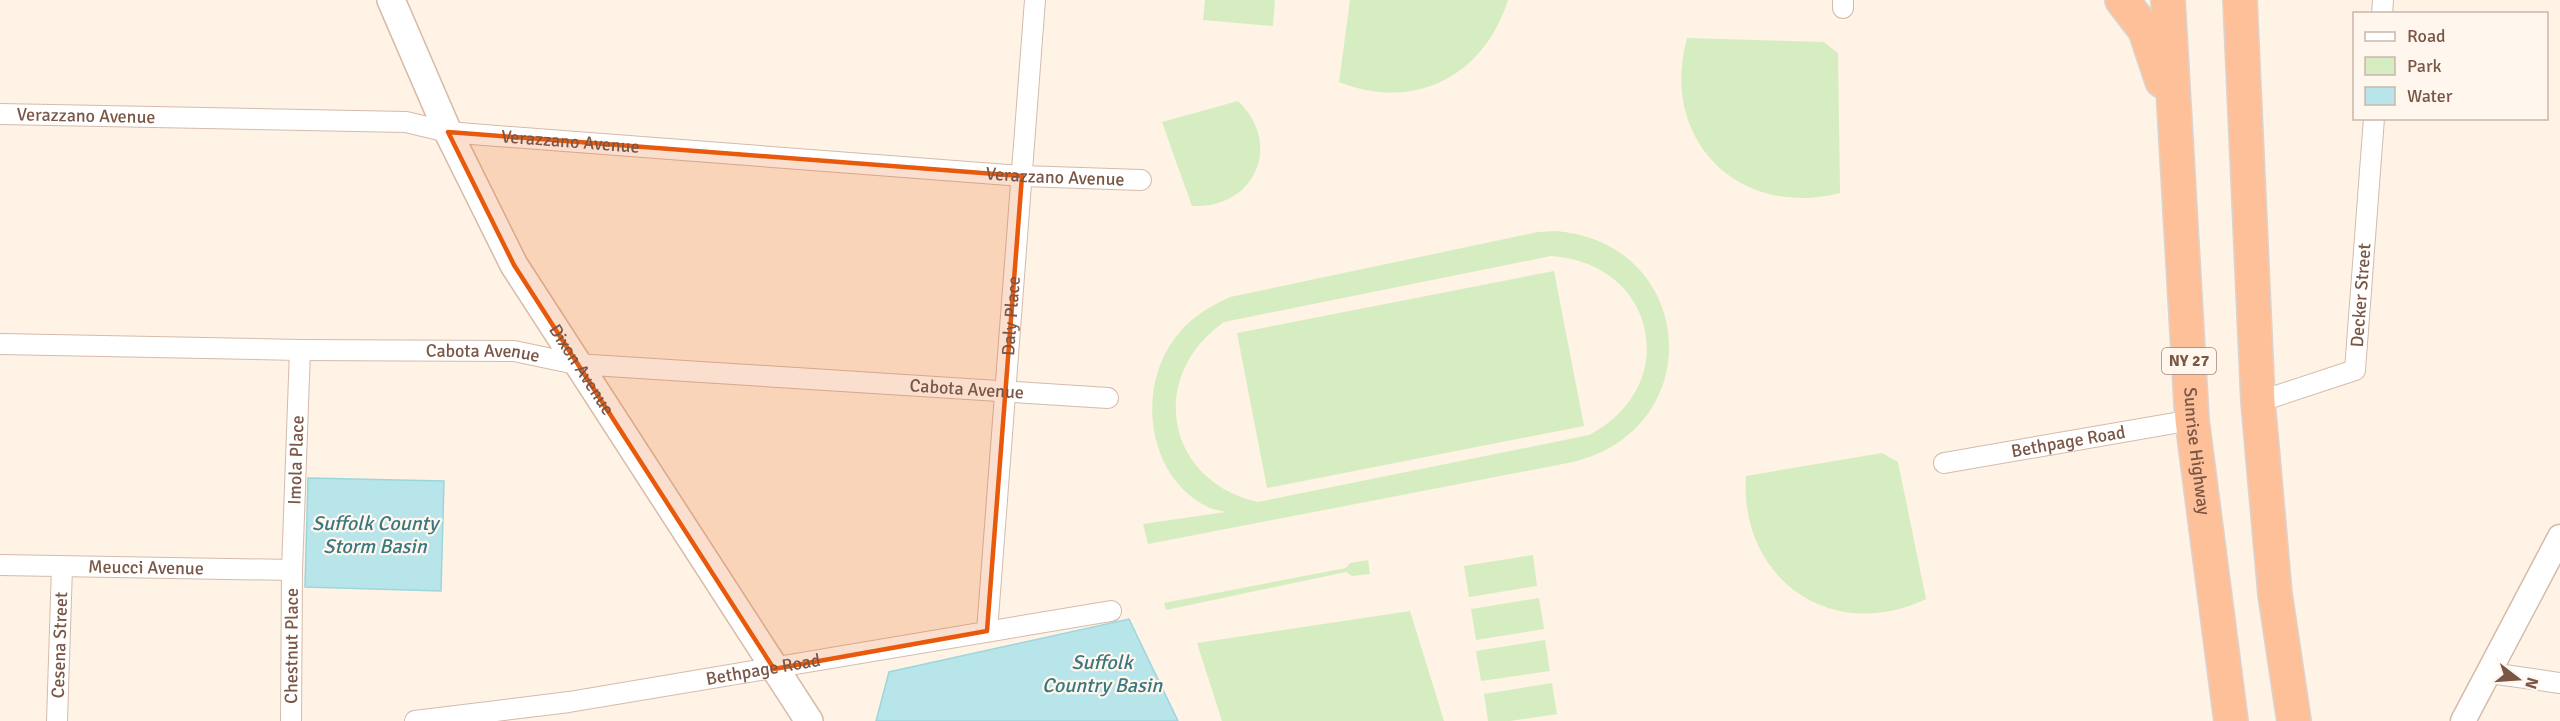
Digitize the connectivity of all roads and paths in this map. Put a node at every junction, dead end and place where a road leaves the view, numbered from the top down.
1 (391, 0) edge
2 (1035, 0) edge
3 (2122, 0) edge
4 (2168, 0) edge
5 (2240, 0) edge
6 (0, 114) edge
7 (2174, 118) junction
8 (2374, 120) edge
9 (448, 132) junction
10 (1022, 176) junction
11 (1141, 180) dead end
12 (0, 344) edge
13 (300, 350) junction
14 (576, 364) junction
15 (1006, 393) junction
16 (1108, 398) dead end
17 (2258, 402) junction
18 (2192, 420) junction
19 (1944, 463) dead end
20 (2560, 537) edge
21 (0, 565) edge
22 (62, 567) junction
23 (292, 570) junction
24 (1111, 611) dead end
25 (987, 631) junction
26 (774, 669) junction
27 (2490, 673) junction
28 (2560, 682) edge
29 (569, 702) junction
30 (57, 721) edge
31 (291, 721) edge
32 (415, 721) edge
33 (563, 721) edge
34 (809, 721) edge
35 (2231, 721) edge
36 (2294, 721) edge
37 (2463, 721) edge

1 - 9 main road, Dixon Avenue
2 - 10 street, Daly Place
3 - 7 highway
4 - 7 highway, Sunrise Highway / NY 27
5 - 17 highway
6 - 9 street, Verazzano Avenue
7 - 18 highway, Sunrise Highway / NY 27
8 - 17 street, Decker Street
9 - 10 street, Verazzano Avenue
9 - 14 main road, Dixon Avenue
10 - 11 street, Verazzano Avenue
10 - 15 street, Daly Place
12 - 13 street, Cabota Avenue
13 - 14 street, Cabota Avenue
13 - 23 street, Imola Place
14 - 15 street, Cabota Avenue
14 - 26 main road, Dixon Avenue
15 - 16 street, Cabota Avenue
15 - 25 street, Daly Place
17 - 36 highway
18 - 19 street, Bethpage Road
18 - 35 highway, Sunrise Highway / NY 27
20 - 27 street
21 - 22 street, Meucci Avenue
22 - 23 street, Meucci Avenue
22 - 30 street, Cesena Street
23 - 31 street, Chestnut Place
24 - 25 street, Bethpage Road
25 - 26 street, Bethpage Road
26 - 29 street, Bethpage Road
26 - 34 main road, Dixon Avenue
27 - 28 street
27 - 37 street
29 - 32 street, Bethpage Road
29 - 33 street

